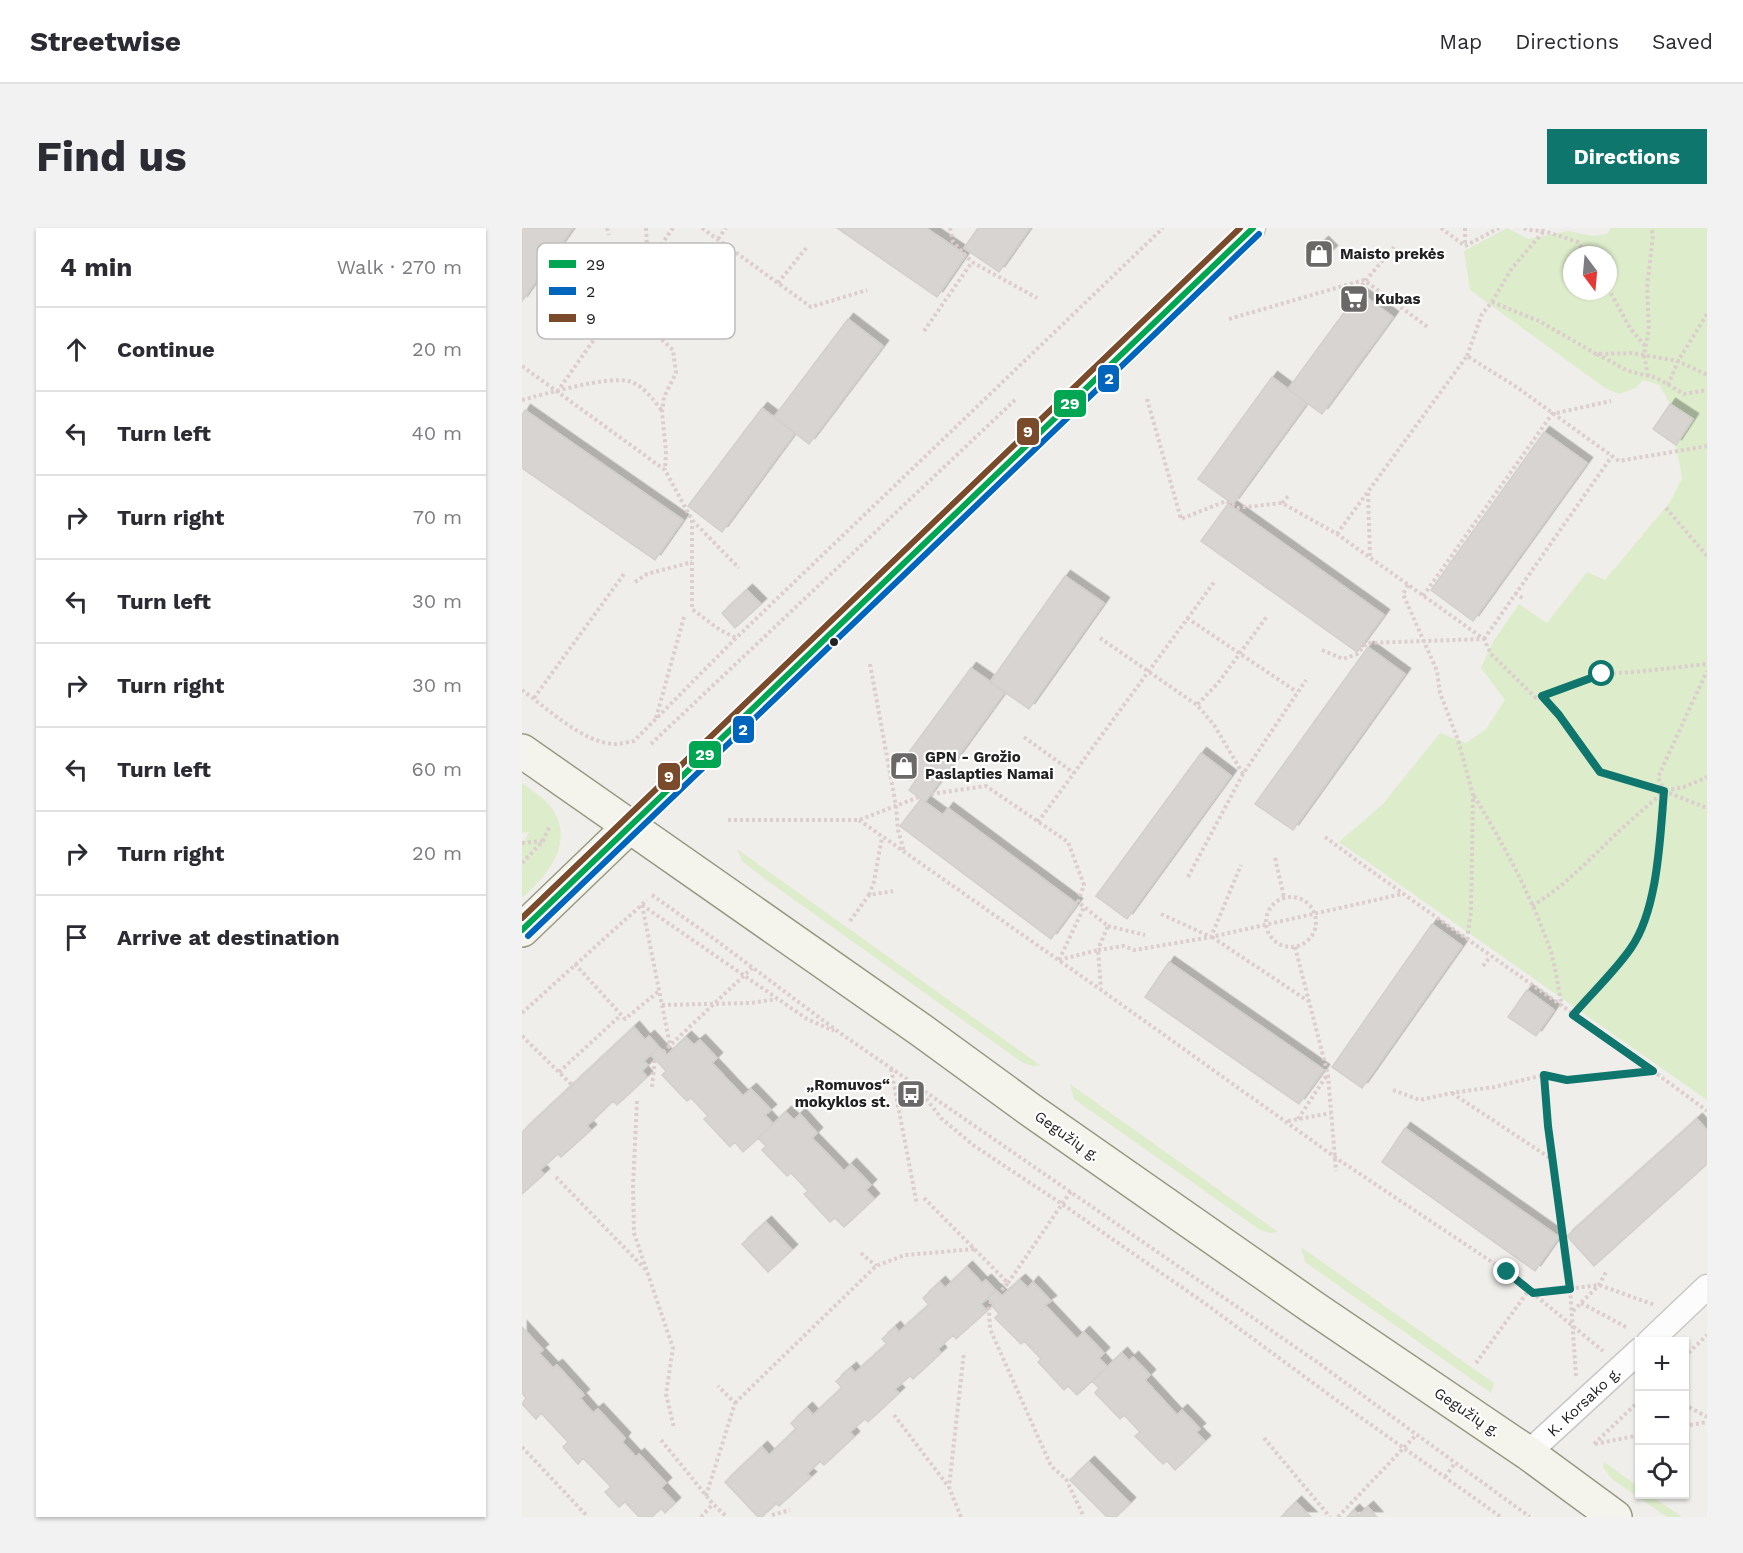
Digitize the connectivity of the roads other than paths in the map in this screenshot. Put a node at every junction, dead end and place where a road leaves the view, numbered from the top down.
1 (1253, 228) edge
2 (522, 751) edge
3 (629, 827) junction
4 (522, 930) edge
5 (1707, 1287) edge
6 (1653, 1337) edge
7 (1635, 1355) edge
8 (1528, 1454) junction
9 (1615, 1517) edge

1 - 3 street
2 - 3 main road, Gegužių g.
3 - 4 main road
3 - 8 main road, Gegužių g.
5 - 6 street, K. Korsako g.
7 - 8 street, K. Korsako g.
8 - 9 main road, Gegužių g.

